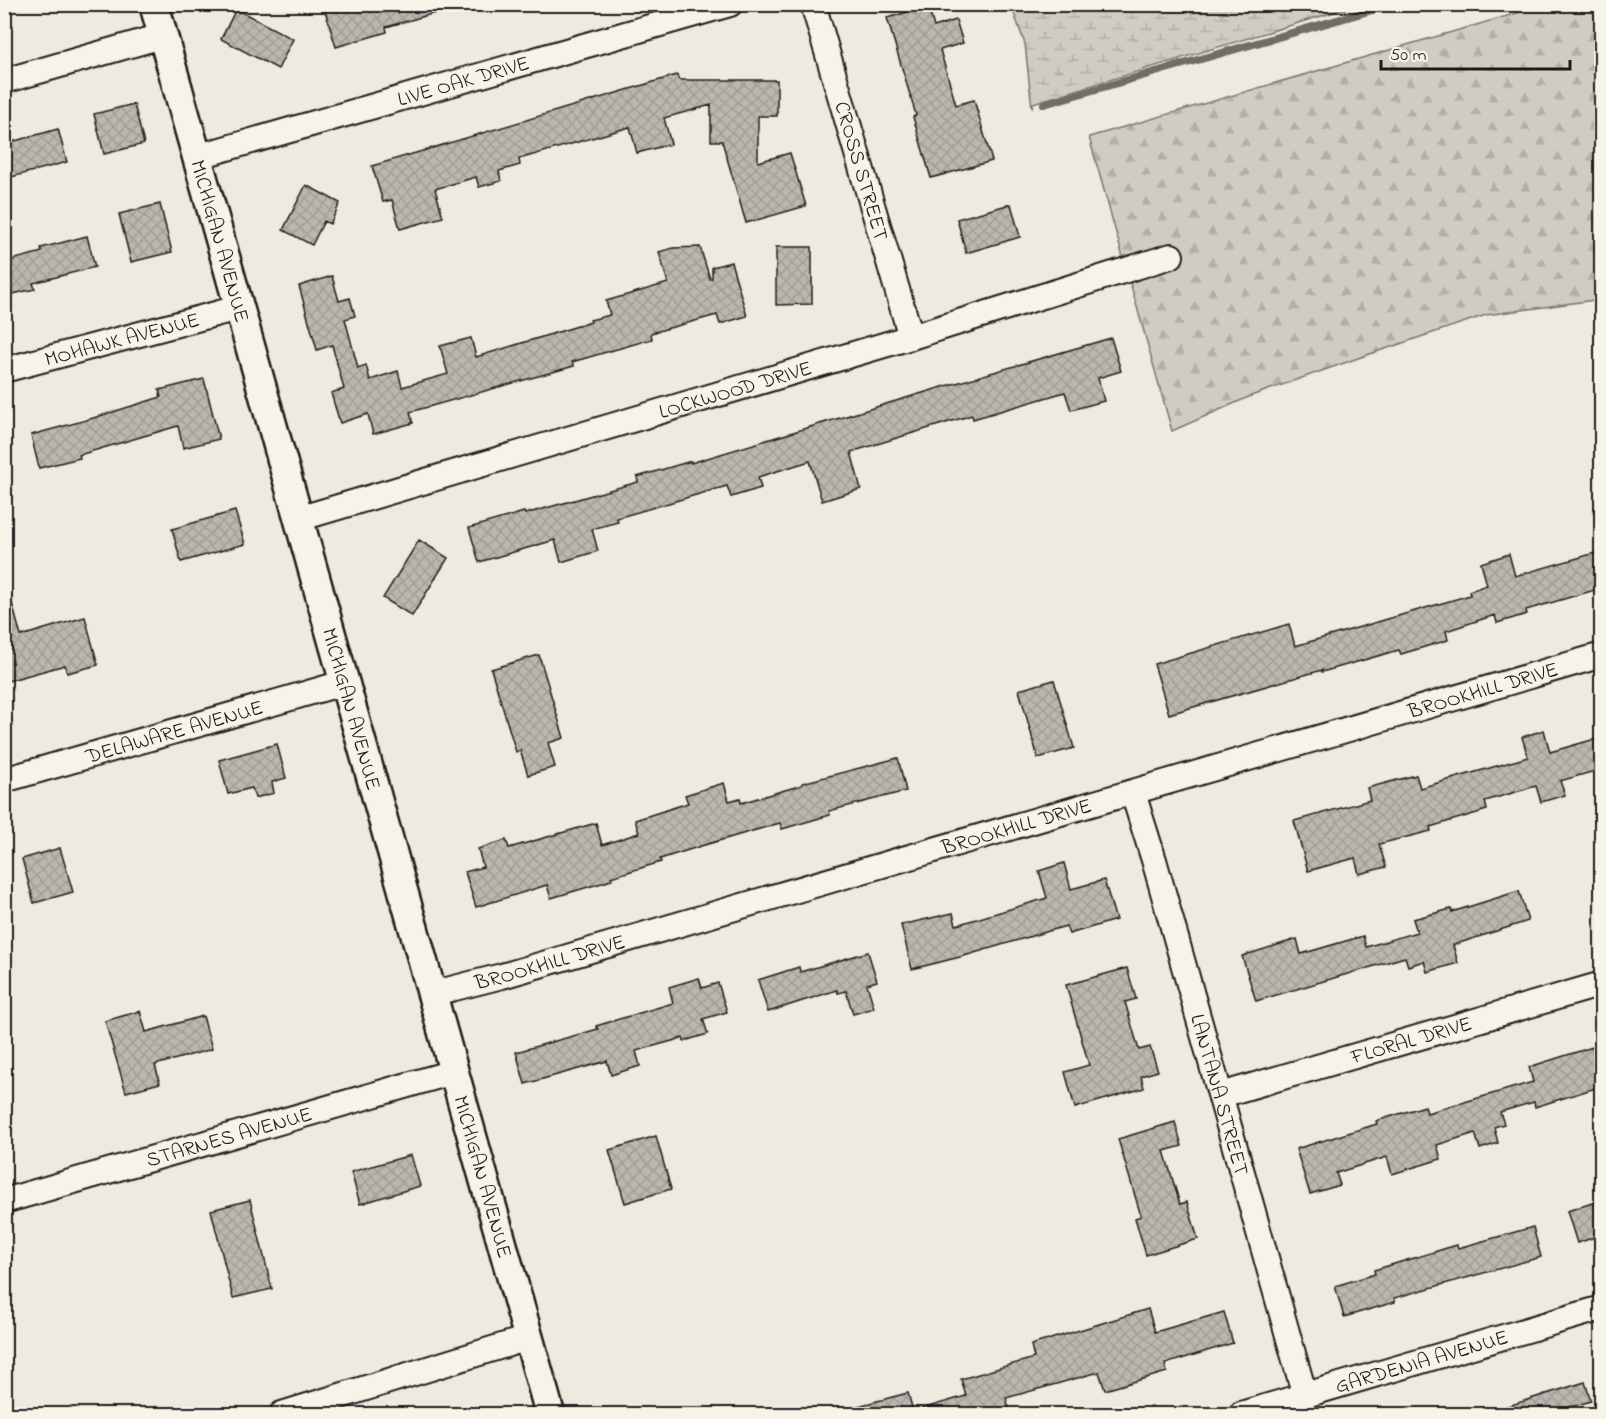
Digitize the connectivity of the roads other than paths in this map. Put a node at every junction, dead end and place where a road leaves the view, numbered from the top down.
1 (154, 4) edge
2 (730, 4) edge
3 (813, 4) edge
4 (162, 36) junction
5 (4, 81) edge
6 (196, 157) junction
7 (1171, 256) dead end
8 (238, 308) junction
9 (911, 337) junction
10 (4, 370) edge
11 (298, 519) junction
12 (1602, 655) edge
13 (343, 683) junction
14 (4, 780) edge
15 (1133, 793) junction
16 (1602, 984) edge
17 (432, 994) junction
18 (453, 1072) junction
19 (1221, 1095) junction
20 (4, 1201) edge
21 (1602, 1308) edge
22 (528, 1338) junction
23 (1305, 1396) junction
24 (282, 1414) edge
25 (550, 1414) edge
26 (1241, 1414) edge

1 - 4 street, MICHIGAN AVENUE
2 - 6 street, LIVE OAK DRIVE
3 - 9 street, CROSS STREET
4 - 5 street
4 - 6 street, MICHIGAN AVENUE
6 - 8 street, MICHIGAN AVENUE
7 - 9 street, LOCKWOOD DRIVE
8 - 10 street, MOHAWK AVENUE
8 - 11 street, MICHIGAN AVENUE
9 - 11 street, LOCKWOOD DRIVE
11 - 13 street, MICHIGAN AVENUE
12 - 15 street, BROOKHILL DRIVE
13 - 14 street, DELAWARE AVENUE
13 - 17 street, MICHIGAN AVENUE
15 - 17 street, BROOKHILL DRIVE
15 - 19 street, LANTANA STREET
16 - 19 street, FLORAL DRIVE
17 - 18 street, MICHIGAN AVENUE
18 - 20 street, STARNES AVENUE
18 - 22 street, MICHIGAN AVENUE
19 - 23 street, LANTANA STREET
21 - 23 street, GARDENIA AVENUE
22 - 24 street
22 - 25 street, MICHIGAN AVENUE
23 - 26 street, GARDENIA AVENUE

